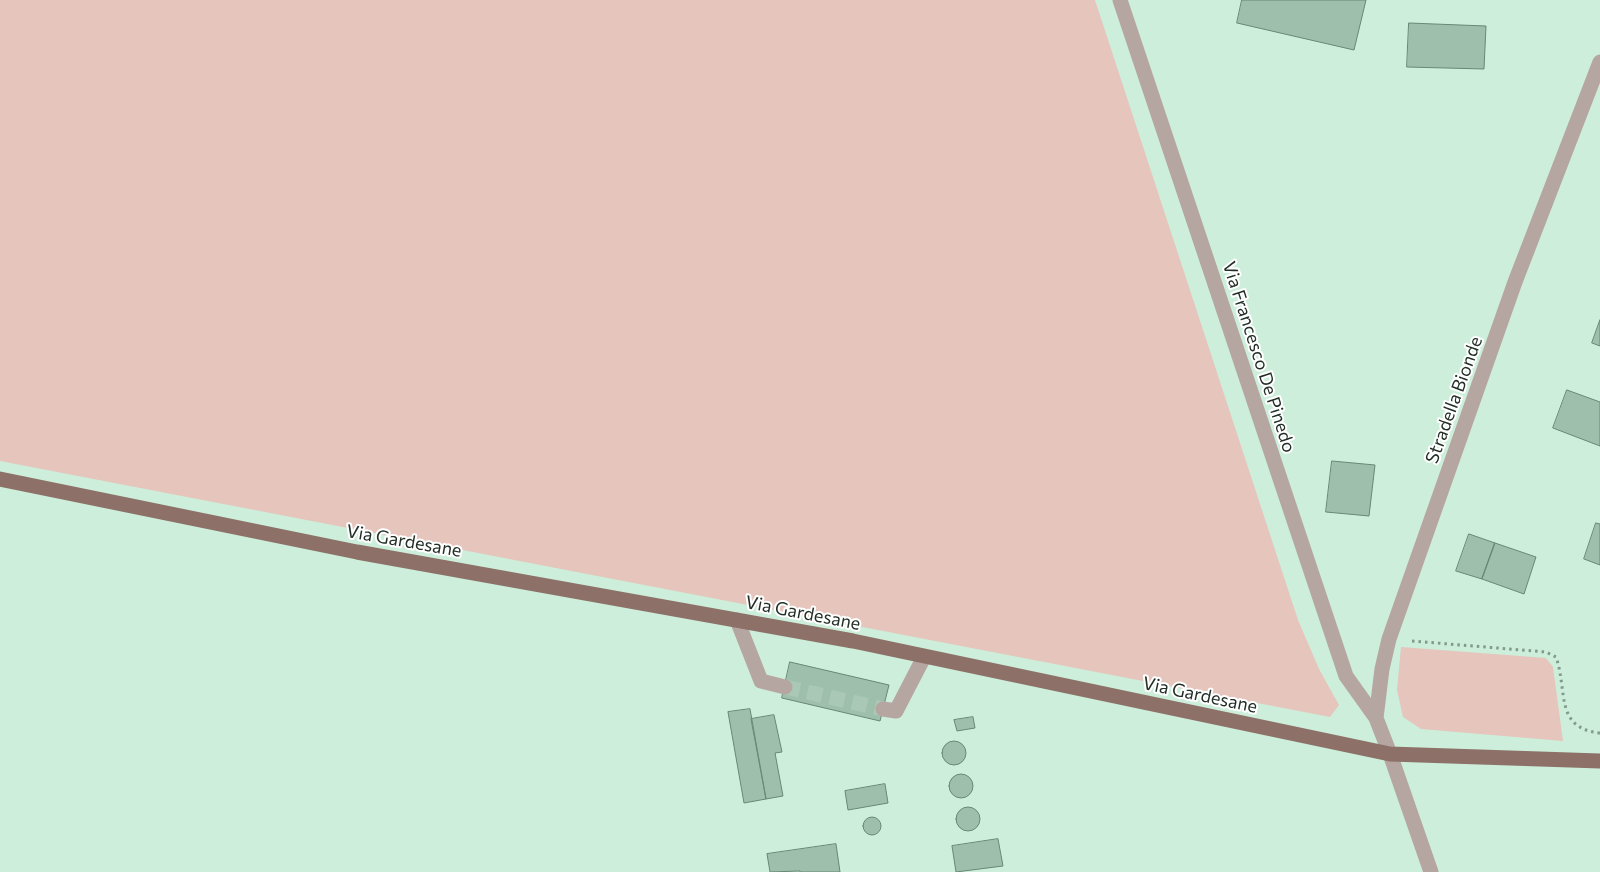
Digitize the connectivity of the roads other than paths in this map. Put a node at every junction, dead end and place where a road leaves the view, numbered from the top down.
1 (1120, 0) edge
2 (1600, 62) edge
3 (0, 479) edge
4 (738, 620) junction
5 (924, 657) junction
6 (784, 687) tunnel mouth
7 (883, 709) tunnel mouth
8 (1376, 718) junction
9 (1390, 754) junction
10 (1600, 761) edge
11 (1430, 872) edge

1 - 8 street, Via Francesco De Pinedo
2 - 8 street, Stradella Bionde
3 - 4 main road, Via Gardesane
4 - 5 main road, Via Gardesane
4 - 6 street
5 - 7 street
5 - 9 main road, Via Gardesane
8 - 9 street, Stradella Bionde
9 - 10 main road, Via Gardesane
9 - 11 street, Stradella Bionde

